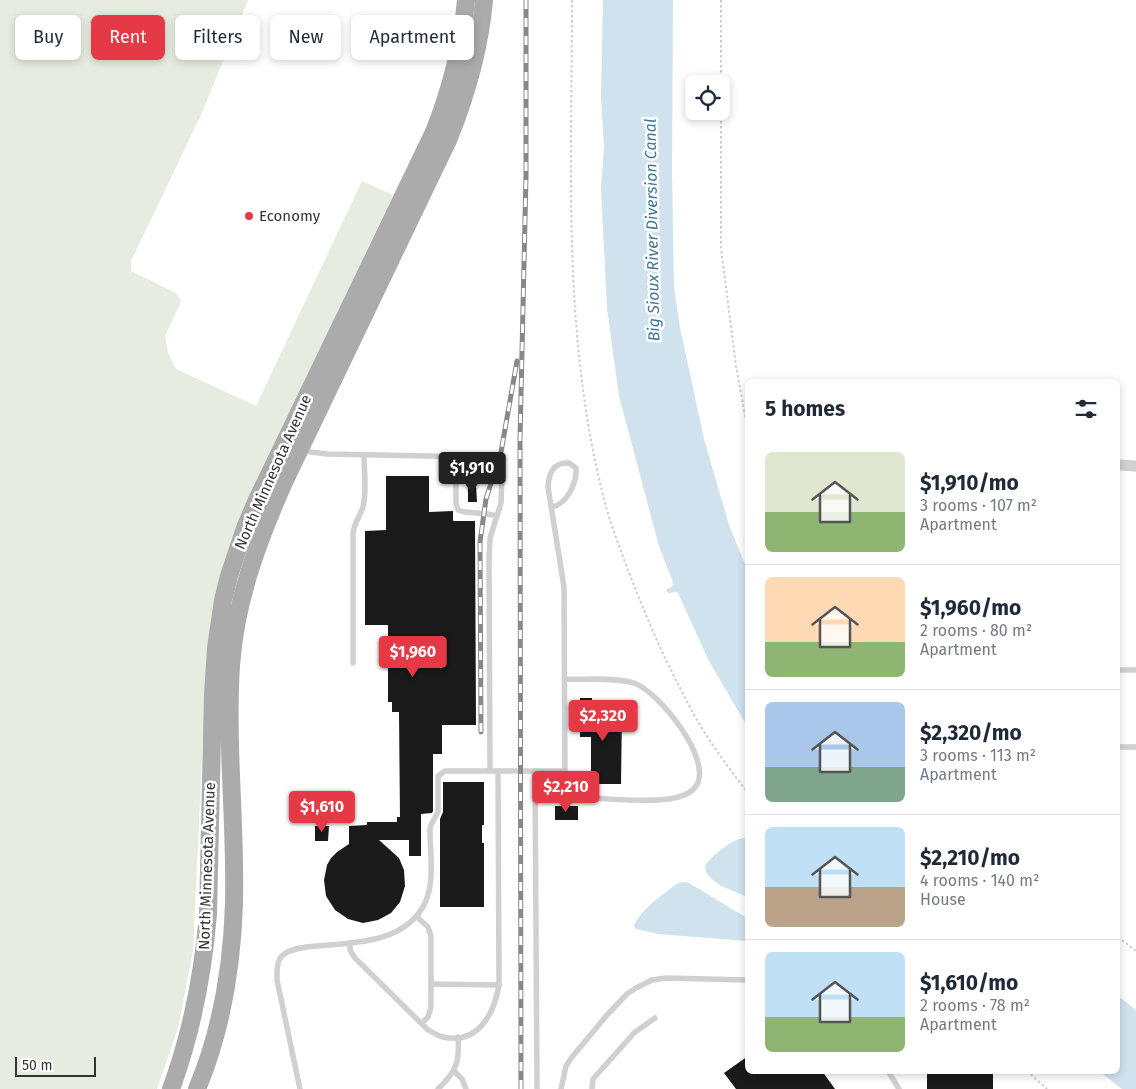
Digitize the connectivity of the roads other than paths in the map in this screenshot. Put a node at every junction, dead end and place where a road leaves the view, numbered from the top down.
1 (466, 0) edge
2 (484, 0) edge
3 (301, 448) junction
4 (364, 455) junction
5 (456, 456) junction
6 (1120, 465) edge
7 (1136, 466) edge
8 (552, 507) junction
9 (497, 516) junction
10 (353, 662) dead end
11 (1120, 670) edge
12 (1136, 670) edge
13 (565, 679) junction
14 (1120, 747) edge
15 (1136, 747) edge
16 (490, 771) junction
17 (498, 771) junction
18 (535, 771) junction
19 (565, 771) junction
20 (416, 916) junction
21 (350, 943) junction
22 (745, 980) edge
23 (431, 984) junction
24 (499, 985) junction
25 (654, 1018) dead end
26 (422, 1023) junction
27 (458, 1038) junction
28 (454, 1071) junction
29 (890, 1074) edge
30 (171, 1089) edge
31 (197, 1089) edge
32 (300, 1089) edge
33 (438, 1089) edge
34 (466, 1089) edge
35 (537, 1089) edge
36 (561, 1089) edge
37 (592, 1089) edge
38 (899, 1089) edge

1 - 30 main road, North Minnesota Avenue
2 - 3 main road, North Minnesota Avenue
3 - 4 lane
3 - 31 main road, North Minnesota Avenue
4 - 5 lane
4 - 10 lane
5 - 9 lane
5 - 9 lane
6 - 7 street
8 - 8 lane
8 - 13 lane
9 - 16 lane
11 - 12 lane
13 - 19 lane
13 - 19 lane
14 - 15 lane
16 - 17 lane
16 - 20 lane
17 - 18 lane
17 - 24 lane
18 - 19 lane
18 - 35 lane
20 - 21 lane
20 - 23 lane
21 - 26 lane
21 - 32 lane
22 - 36 lane
23 - 24 lane
23 - 26 lane
24 - 27 lane
25 - 37 lane
26 - 27 lane
27 - 28 lane
28 - 33 lane
28 - 34 lane
29 - 38 lane

